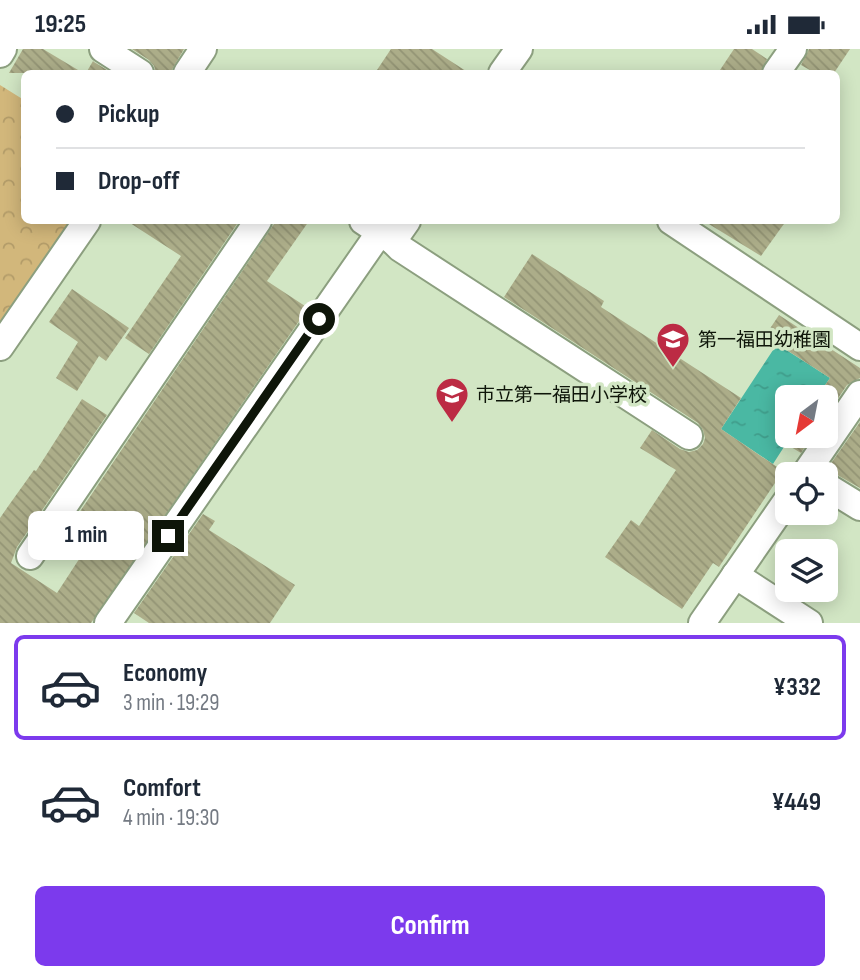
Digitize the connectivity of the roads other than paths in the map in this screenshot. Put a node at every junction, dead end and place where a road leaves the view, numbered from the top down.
1 (3, 49) edge
2 (103, 49) edge
3 (203, 49) edge
4 (519, 49) edge
5 (793, 49) edge
6 (0, 54) edge
7 (135, 70) edge
8 (189, 70) edge
9 (504, 70) edge
10 (778, 70) edge
11 (84, 224) edge
12 (256, 224) edge
13 (678, 224) edge
14 (386, 228) edge
15 (0, 347) edge
16 (860, 347) edge
17 (860, 394) edge
18 (689, 436) dead end
19 (820, 462) edge
20 (838, 494) edge
21 (860, 507) edge
22 (775, 518) edge
23 (30, 556) dead end
24 (735, 575) junction
25 (108, 623) edge
26 (702, 623) edge
27 (809, 623) edge

1 - 6 street
2 - 7 street
3 - 8 street
4 - 9 street
5 - 10 street
11 - 15 street
12 - 23 street
13 - 16 street
14 - 18 street
14 - 25 street
17 - 19 street
20 - 21 street
22 - 24 street
24 - 26 street
24 - 27 street

